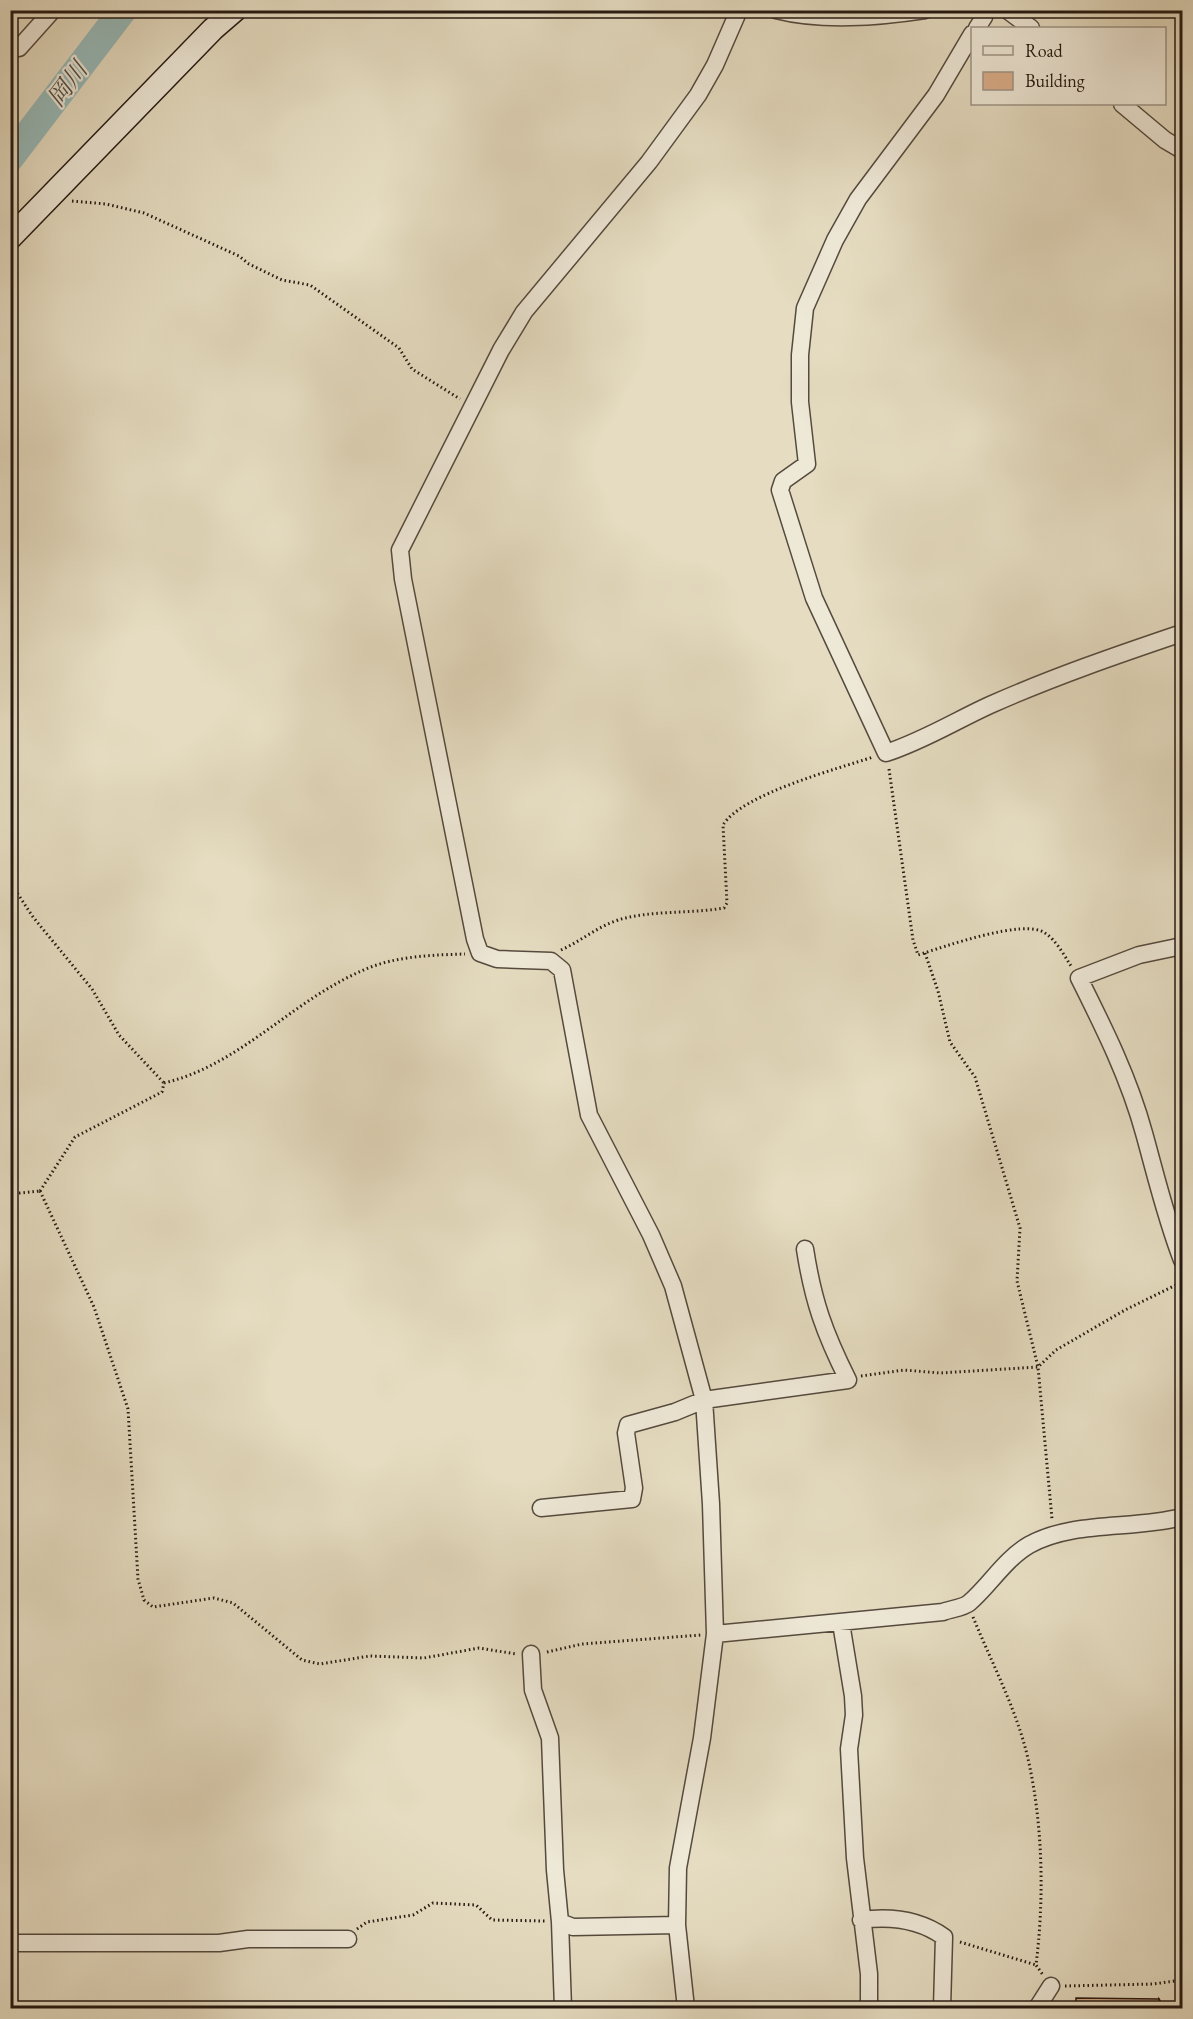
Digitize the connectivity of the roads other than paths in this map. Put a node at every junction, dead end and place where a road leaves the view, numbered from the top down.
1 (53, 10) edge
2 (235, 10) edge
3 (739, 10) edge
4 (776, 10) edge
5 (925, 10) edge
6 (985, 10) edge
7 (1007, 10) edge
8 (977, 27) edge
9 (1030, 27) edge
10 (971, 36) edge
11 (10, 48) edge
12 (1123, 105) edge
13 (1182, 150) edge
14 (10, 238) edge
15 (1182, 633) edge
16 (1182, 946) edge
17 (805, 1249) dead end
18 (1182, 1260) edge
19 (704, 1400) junction
20 (541, 1508) dead end
21 (1182, 1517) edge
22 (841, 1623) junction
23 (714, 1634) junction
24 (531, 1654) road end
25 (861, 1920) junction
26 (560, 1922) junction
27 (677, 1925) junction
28 (348, 1939) road end
29 (10, 1943) edge
30 (1051, 1986) road end
31 (563, 2008) edge
32 (686, 2008) edge
33 (869, 2008) edge
34 (942, 2008) edge
35 (1037, 2008) edge

1 - 11 street
2 - 14 street
3 - 19 street
4 - 5 street
6 - 8 street
7 - 9 street
10 - 15 street
12 - 13 street
16 - 18 street
17 - 19 street
19 - 20 street
19 - 23 street
21 - 22 street
22 - 23 street
22 - 25 street
23 - 27 street
24 - 26 street
25 - 33 street
25 - 34 street
26 - 27 street
26 - 31 street
27 - 32 street
28 - 29 street
30 - 35 street

